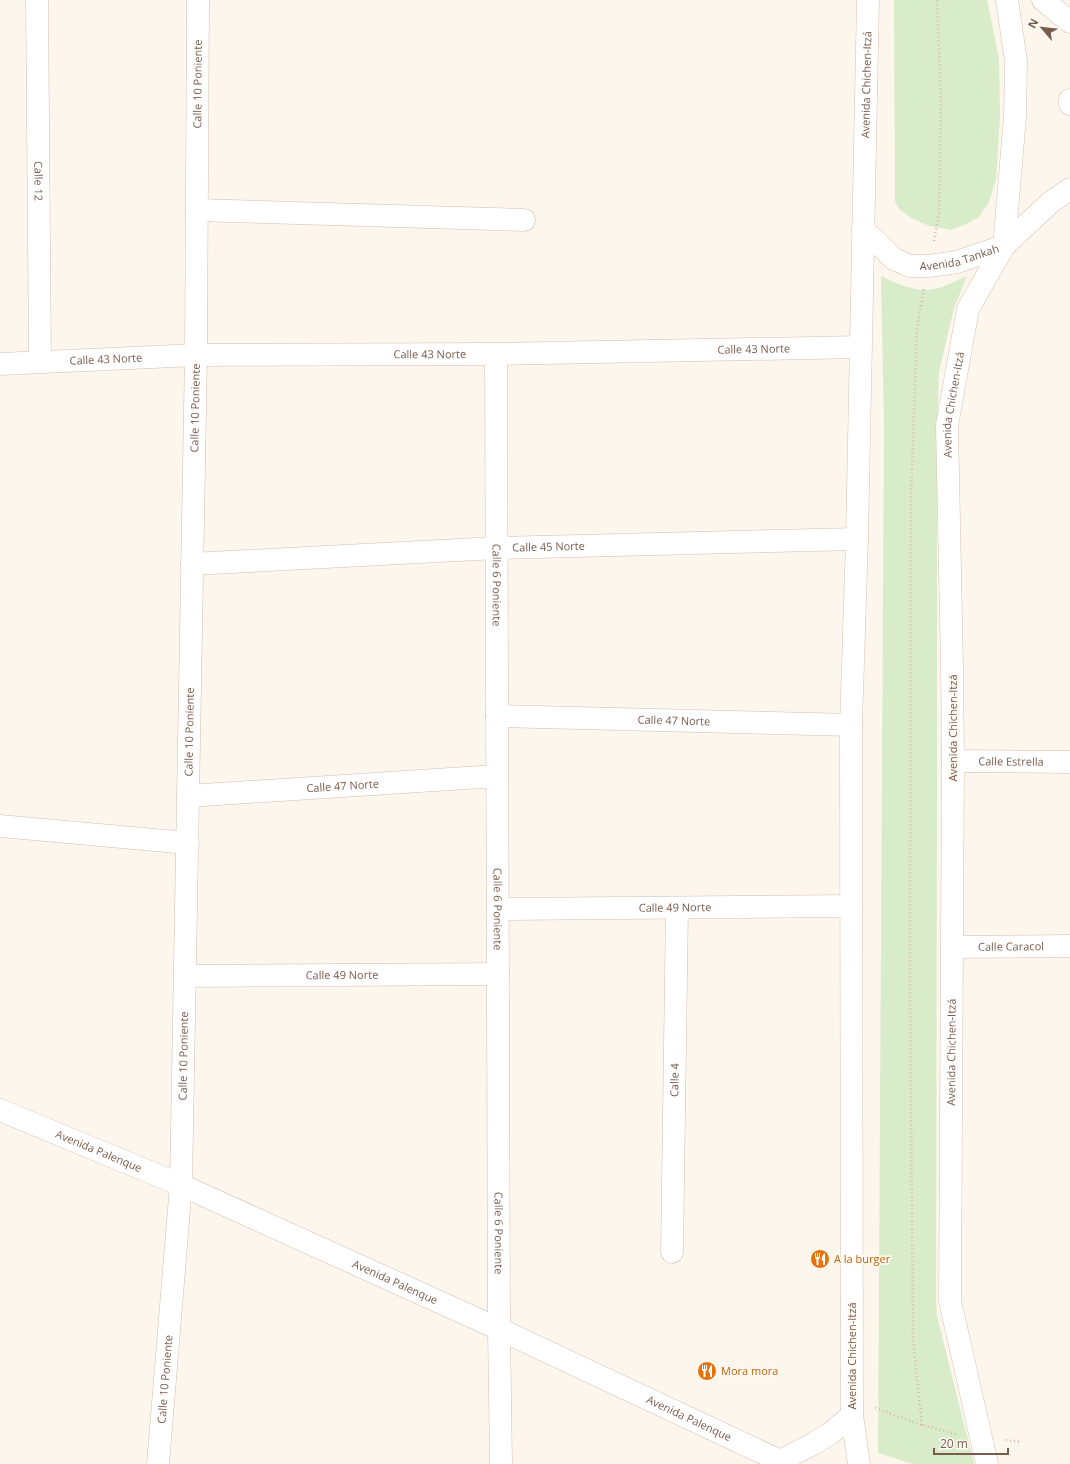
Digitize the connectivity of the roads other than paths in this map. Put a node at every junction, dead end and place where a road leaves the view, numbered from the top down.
1 (36, 0) edge
2 (198, 0) edge
3 (868, 0) edge
4 (1007, 0) edge
5 (1043, 0) edge
6 (1070, 22) edge
7 (1070, 100) edge
8 (1070, 104) edge
9 (1070, 189) edge
10 (196, 210) junction
11 (524, 220) dead end
12 (863, 230) junction
13 (1004, 246) junction
14 (860, 347) junction
15 (196, 354) junction
16 (496, 354) junction
17 (40, 362) junction
18 (0, 364) edge
19 (857, 539) junction
20 (496, 548) junction
21 (192, 564) junction
22 (497, 716) junction
23 (851, 725) junction
24 (953, 762) junction
25 (1070, 762) edge
26 (497, 776) junction
27 (188, 796) junction
28 (0, 826) edge
29 (188, 843) junction
30 (851, 906) junction
31 (677, 908) junction
32 (498, 909) junction
33 (1070, 946) edge
34 (952, 947) junction
35 (498, 974) junction
36 (185, 976) junction
37 (0, 1110) edge
38 (181, 1185) junction
39 (672, 1252) dead end
40 (499, 1329) junction
41 (852, 1407) junction
42 (783, 1462) edge
43 (158, 1464) edge
44 (501, 1464) edge
45 (859, 1464) edge
46 (987, 1464) edge

1 - 17 street, Calle 12
2 - 10 street, Calle 10 Poniente
3 - 12 street, Avenida Chichen-Itzá
4 - 13 street, Avenida Chichen-Itzá
5 - 6 street
7 - 8 street
9 - 13 street, Avenida Tankah
10 - 11 street
10 - 15 street, Calle 10 Poniente
12 - 13 street, Avenida Tankah
12 - 14 street, Avenida Chichen-Itzá
13 - 24 street, Avenida Chichen-Itzá
14 - 16 street, Calle 43 Norte
14 - 19 street, Avenida Chichen-Itzá
15 - 16 street, Calle 43 Norte
15 - 17 street, Calle 43 Norte
15 - 21 street, Calle 10 Poniente
16 - 20 street, Calle 6 Poniente
17 - 18 street, Calle 43 Norte
19 - 20 street, Calle 45 Norte
19 - 23 street, Avenida Chichen-Itzá
20 - 21 street, Calle 45 Norte
20 - 22 street, Calle 6 Poniente
21 - 27 street, Calle 10 Poniente
22 - 23 street, Calle 47 Norte
22 - 26 street, Calle 6 Poniente
23 - 30 street, Avenida Chichen-Itzá
24 - 25 street, Calle Estrella
24 - 34 street, Avenida Chichen-Itzá
26 - 27 street, Calle 47 Norte
26 - 32 street, Calle 6 Poniente
27 - 29 street, Calle 10 Poniente
28 - 29 street
29 - 36 street, Calle 10 Poniente
30 - 31 street, Calle 49 Norte
30 - 41 street, Avenida Chichen-Itzá
31 - 32 street, Calle 49 Norte
31 - 39 street, Calle 4
32 - 35 street, Calle 6 Poniente
33 - 34 street, Calle Caracol
34 - 46 street, Avenida Chichen-Itzá
35 - 36 street, Calle 49 Norte
35 - 40 street, Calle 6 Poniente
36 - 38 street, Calle 10 Poniente
37 - 38 street, Avenida Palenque
38 - 40 street, Avenida Palenque
38 - 43 street, Calle 10 Poniente
40 - 42 street, Avenida Palenque
40 - 44 street, Calle 6 Poniente
41 - 42 street
41 - 45 street, Avenida Chichen-Itzá

